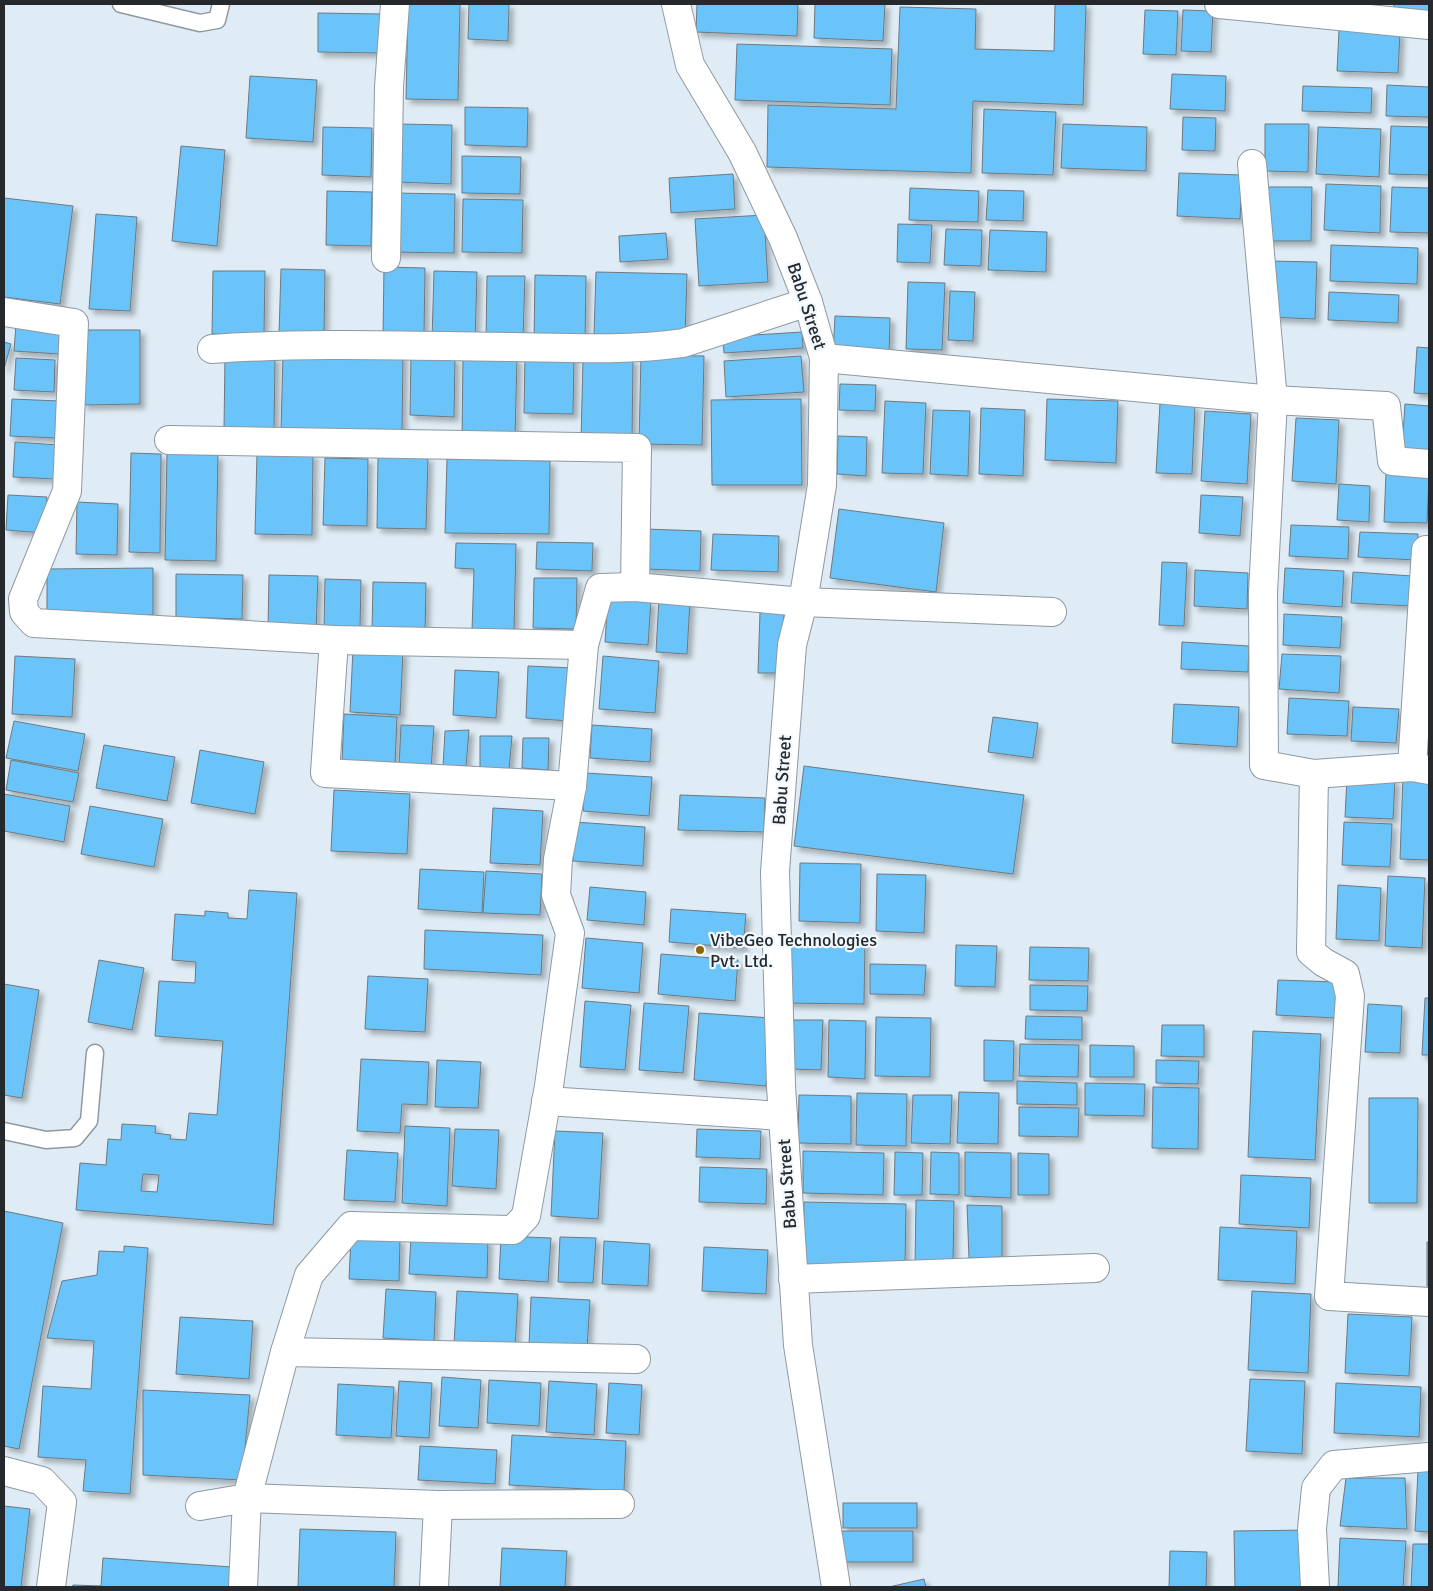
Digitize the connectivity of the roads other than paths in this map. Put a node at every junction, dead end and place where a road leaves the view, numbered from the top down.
1 (121, 4) edge
2 (221, 4) edge
3 (394, 4) edge
4 (676, 4) edge
5 (1219, 4) edge
6 (1429, 25) edge
7 (1252, 164) dead end
8 (386, 258) dead end
9 (808, 302) junction
10 (4, 312) edge
11 (212, 349) dead end
12 (824, 358) junction
13 (1273, 400) junction
14 (169, 440) dead end
15 (1429, 464) edge
16 (1426, 550) dead end
17 (634, 587) junction
18 (803, 602) junction
19 (1052, 612) dead end
20 (334, 640) junction
21 (584, 645) junction
22 (1421, 768) edge
23 (1314, 774) junction
24 (572, 786) junction
25 (95, 1053) dead end
26 (546, 1101) junction
27 (783, 1116) junction
28 (4, 1131) edge
29 (1095, 1268) dead end
30 (793, 1279) junction
31 (1429, 1302) edge
32 (285, 1352) junction
33 (636, 1359) dead end
34 (1429, 1456) edge
35 (4, 1471) edge
36 (246, 1498) junction
37 (620, 1504) dead end
38 (438, 1505) junction
39 (200, 1506) dead end
40 (51, 1587) edge
41 (243, 1587) edge
42 (434, 1587) edge
43 (836, 1587) edge
44 (1315, 1587) edge

1 - 2 lane
3 - 8 street
4 - 9 street, Babu Street
5 - 6 street
7 - 13 street
9 - 11 street
9 - 12 street, Babu Street
10 - 20 street
12 - 13 street
12 - 18 street, Babu Street
13 - 15 street
13 - 23 street
14 - 17 street
16 - 22 street
17 - 18 street
17 - 21 street
18 - 19 street
18 - 27 street, Babu Street
20 - 21 street
20 - 24 street
21 - 24 street
22 - 23 street
23 - 31 street
24 - 26 street
25 - 28 lane
26 - 27 street
26 - 32 street
27 - 30 street, Babu Street
29 - 30 street
30 - 43 street, Babu Street
32 - 33 street
32 - 36 street
34 - 44 street
35 - 40 street
36 - 38 street
36 - 39 street
36 - 41 street
37 - 38 street
38 - 42 street

